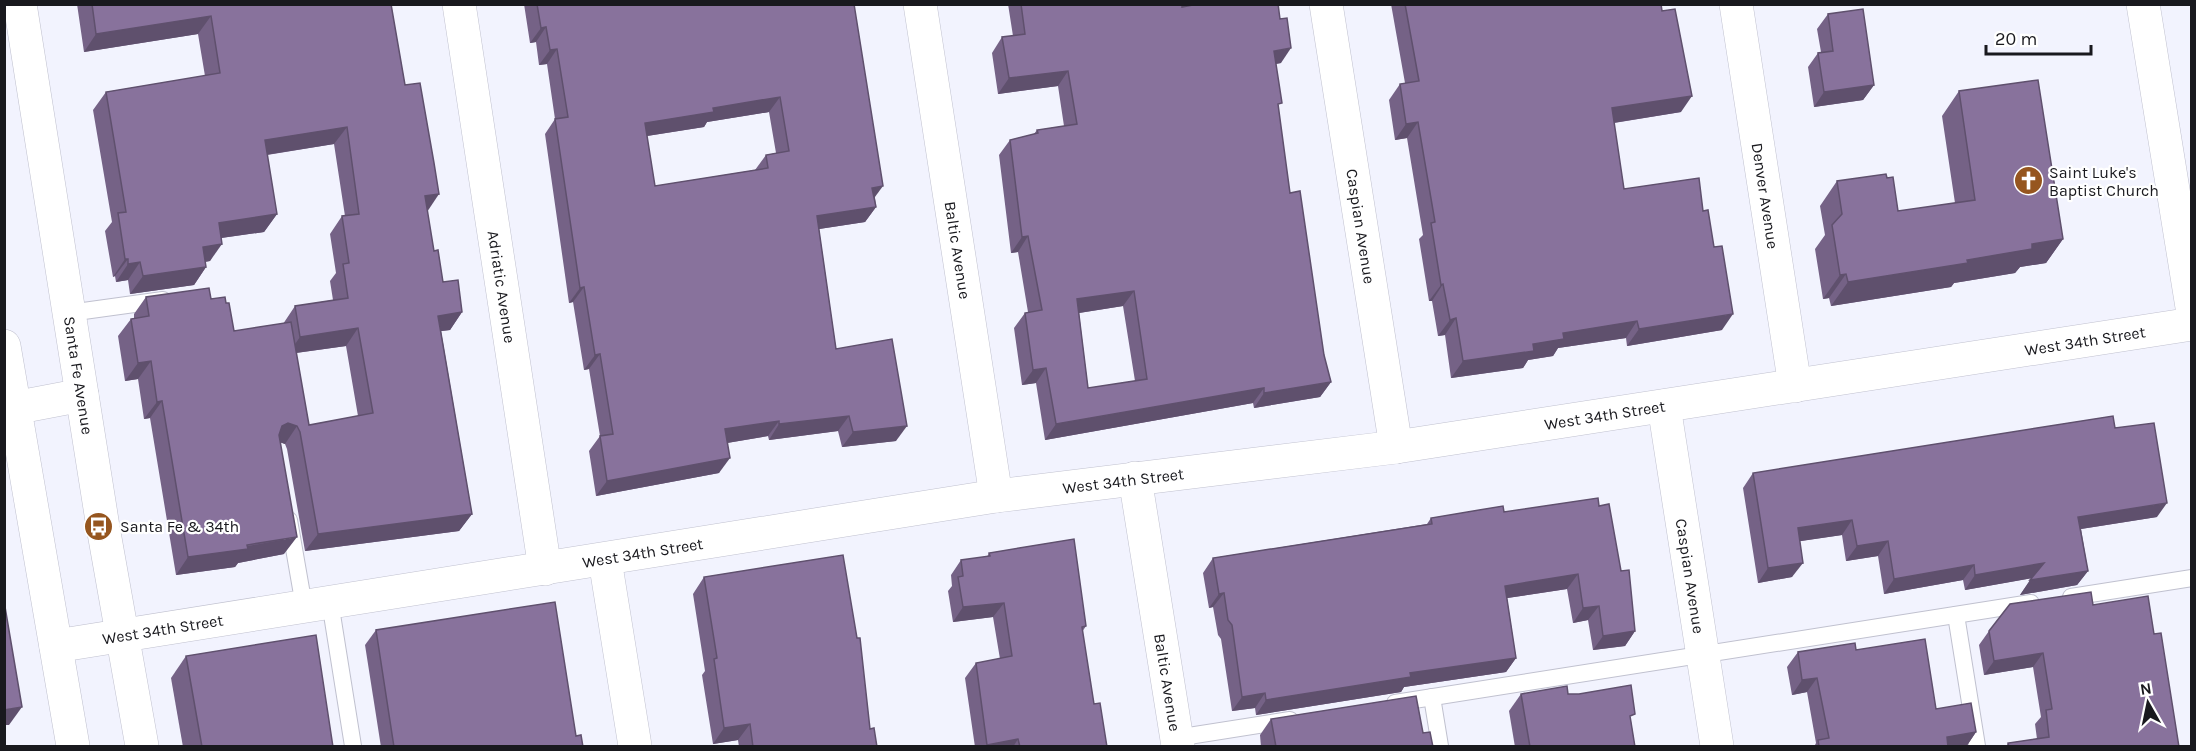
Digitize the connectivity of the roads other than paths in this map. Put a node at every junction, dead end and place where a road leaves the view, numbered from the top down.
1 (20, 4) edge
2 (459, 4) edge
3 (920, 4) edge
4 (1326, 4) edge
5 (1736, 4) edge
6 (2143, 4) edge
7 (174, 298) edge
8 (2192, 307) edge
9 (69, 313) junction
10 (2192, 324) edge
11 (4, 346) edge
12 (1795, 386) junction
13 (82, 395) junction
14 (1664, 406) junction
15 (9, 409) edge
16 (1396, 447) junction
17 (1134, 478) junction
18 (996, 496) junction
19 (287, 506) edge
20 (605, 560) junction
21 (545, 569) junction
22 (2192, 578) edge
23 (317, 604) junction
24 (1956, 615) junction
25 (123, 634) junction
26 (56, 645) junction
27 (1703, 654) junction
28 (1432, 697) junction
29 (1374, 706) edge
30 (1304, 717) edge
31 (1177, 742) edge
32 (73, 747) edge
33 (142, 747) edge
34 (353, 747) edge
35 (635, 747) edge
36 (1440, 747) edge
37 (1717, 747) edge
38 (1977, 747) edge

1 - 9 street, Santa Fe Avenue
2 - 21 street, Adriatic Avenue
3 - 18 street, Baltic Avenue
4 - 16 street, Caspian Avenue
5 - 12 street, Denver Avenue
6 - 8 street
7 - 9 lane
9 - 13 street, Santa Fe Avenue
10 - 12 street, West 34th Street
11 - 15 street
12 - 14 street, West 34th Street
13 - 15 street
13 - 25 street, Santa Fe Avenue
14 - 16 street, West 34th Street
14 - 27 street, Caspian Avenue
15 - 26 street
16 - 17 street, West 34th Street
17 - 18 street, West 34th Street
17 - 31 street, Baltic Avenue
18 - 20 street, West 34th Street
19 - 23 lane
20 - 21 street, West 34th Street
20 - 35 street
21 - 23 street, West 34th Street
22 - 24 lane
23 - 25 street, West 34th Street
23 - 34 lane
24 - 27 lane
24 - 38 lane
25 - 26 street, West 34th Street
25 - 33 street, Santa Fe Avenue
26 - 32 street
27 - 28 lane
27 - 37 street, Caspian Avenue
28 - 29 lane
28 - 36 lane
30 - 31 lane

